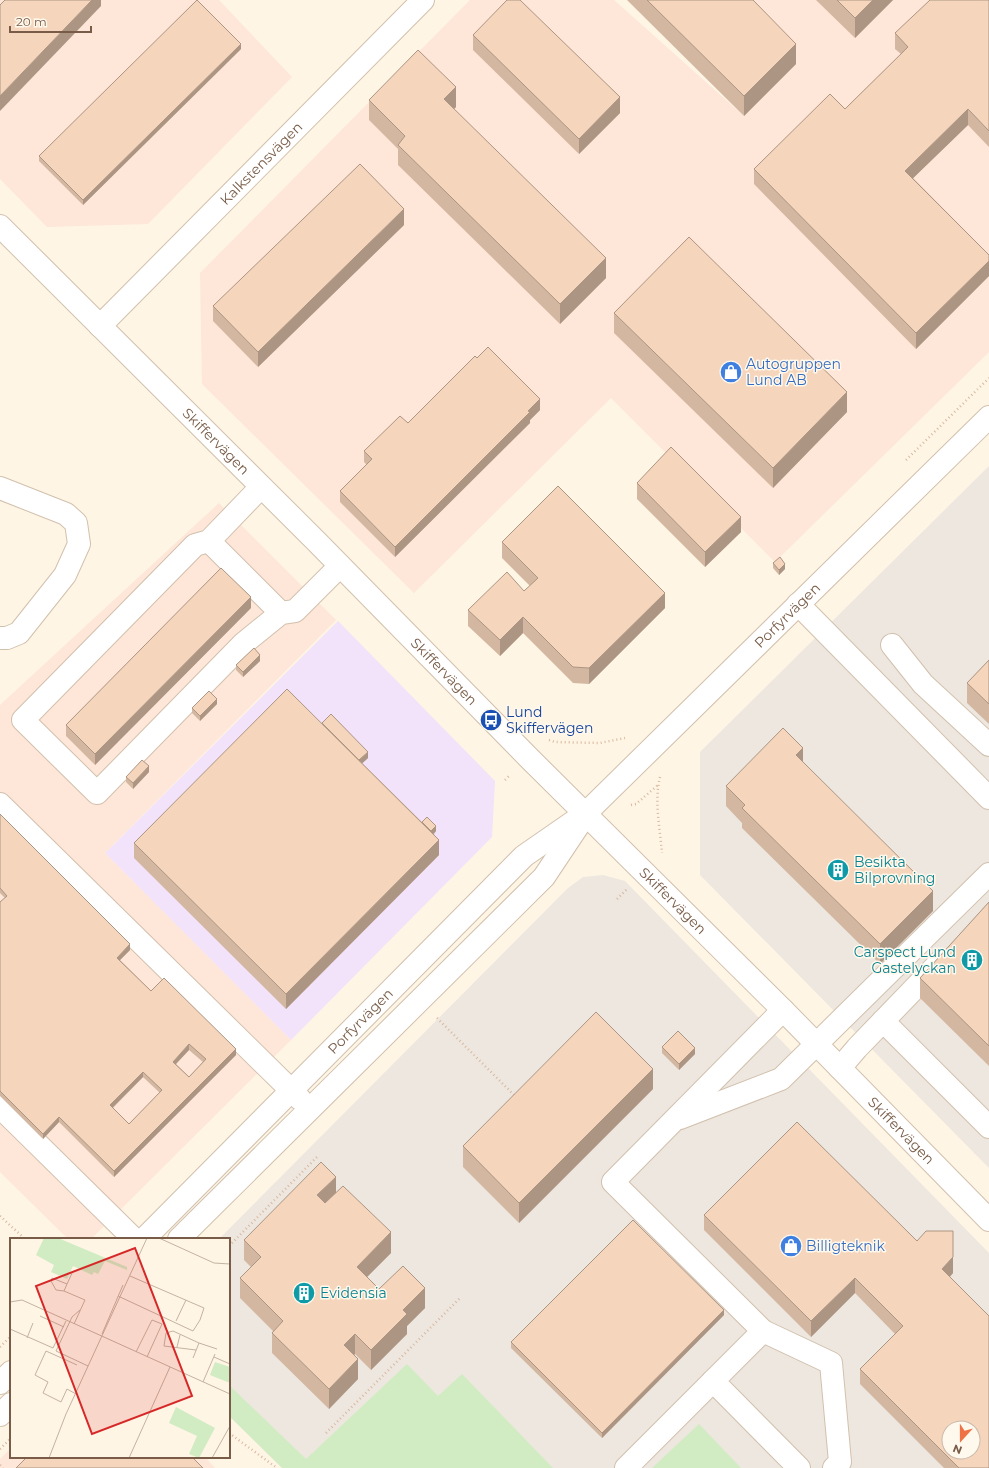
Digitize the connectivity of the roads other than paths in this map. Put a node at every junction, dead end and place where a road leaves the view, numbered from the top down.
1 (423, 0) edge
2 (0, 226) edge
3 (100, 326) junction
4 (989, 417) edge
5 (261, 487) junction
6 (0, 488) edge
7 (209, 541) junction
8 (340, 566) junction
9 (798, 604) junction
10 (281, 613) junction
11 (0, 638) edge
12 (892, 645) dead end
13 (989, 745) edge
14 (989, 798) edge
15 (0, 804) edge
16 (586, 813) junction
17 (989, 874) edge
18 (957, 944) edge
19 (783, 1010) junction
20 (883, 1021) junction
21 (817, 1044) junction
22 (840, 1068) junction
23 (291, 1090) junction
24 (0, 1107) edge
25 (310, 1109) junction
26 (673, 1120) junction
27 (989, 1127) edge
28 (989, 1220) edge
29 (133, 1238) edge
30 (145, 1238) edge
31 (180, 1238) edge
32 (763, 1331) junction
33 (10, 1373) edge
34 (713, 1381) junction
35 (0, 1383) edge
36 (10, 1405) edge
37 (0, 1415) edge
38 (626, 1468) edge
39 (800, 1468) edge
40 (834, 1468) edge

1 - 3 street, Kalkstensvägen
2 - 3 street, Skiffervägen
3 - 5 street, Skiffervägen
4 - 9 street, Porfyrvägen
5 - 7 street
5 - 8 street, Skiffervägen
6 - 11 street
7 - 10 street
7 - 10 street
8 - 10 street
8 - 16 street, Skiffervägen
9 - 14 street
9 - 16 street, Porfyrvägen
12 - 13 street
15 - 23 street
16 - 19 street, Skiffervägen
16 - 23 street, Porfyrvägen
16 - 25 street, Porfyrvägen
17 - 21 street
18 - 20 street
19 - 21 street, Skiffervägen
19 - 26 street
20 - 22 street
20 - 27 street
21 - 22 street, Skiffervägen
21 - 26 street
22 - 28 street, Skiffervägen
23 - 25 street
23 - 30 street, Porfyrvägen
24 - 29 street
25 - 31 street, Porfyrvägen
26 - 32 street
32 - 34 street
32 - 40 street
33 - 35 street
34 - 38 street
34 - 39 street
36 - 37 street

